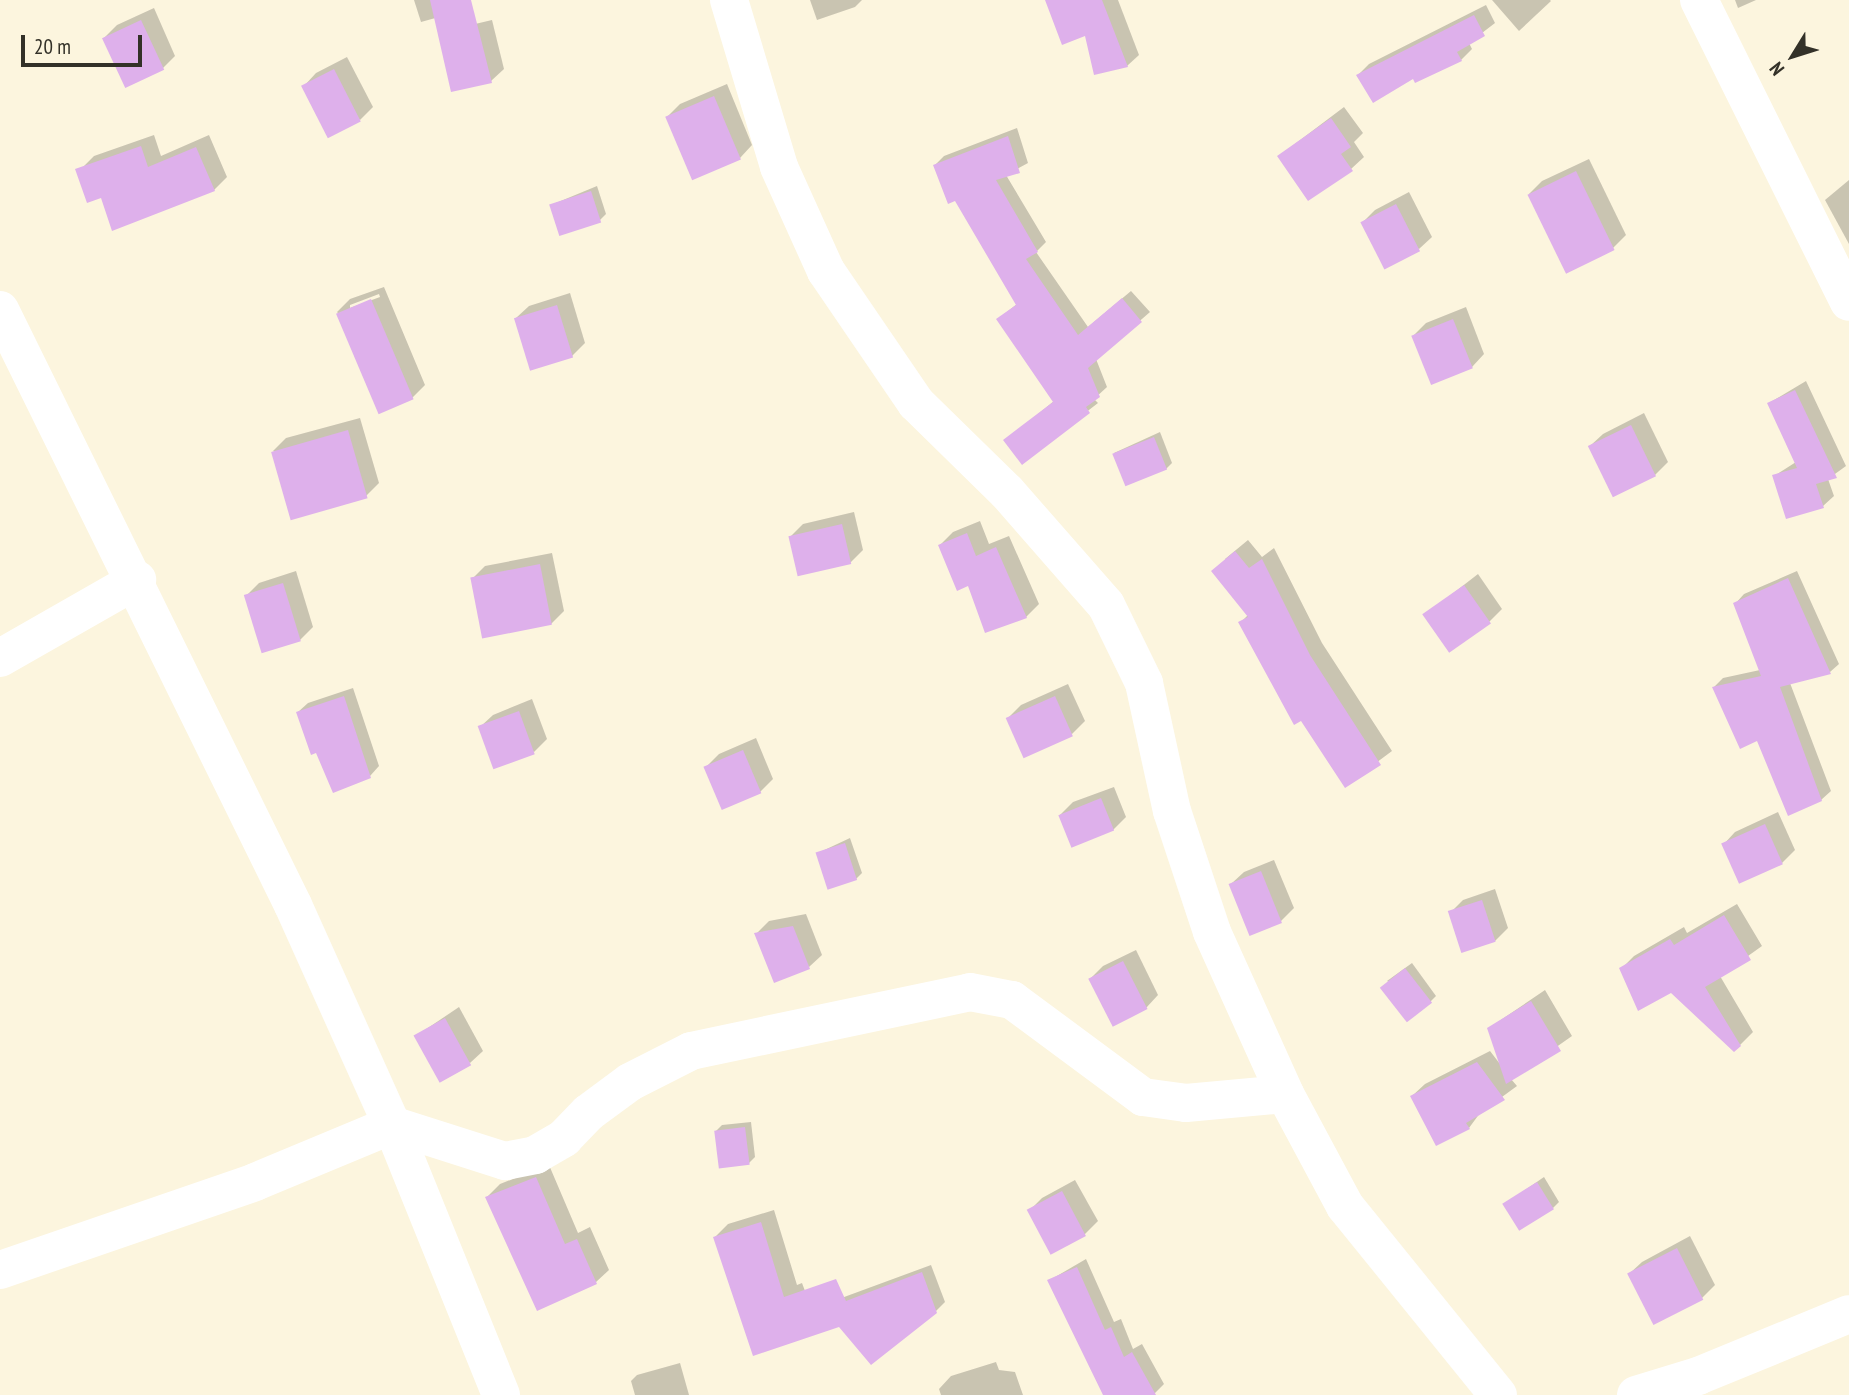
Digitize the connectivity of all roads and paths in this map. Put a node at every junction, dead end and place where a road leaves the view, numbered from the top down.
1 (729, 0) edge
2 (1699, 0) edge
3 (1849, 302) edge
4 (0, 310) edge
5 (136, 580) junction
6 (0, 659) edge
7 (1285, 1094) junction
8 (392, 1125) junction
9 (0, 1270) edge
10 (1849, 1314) edge
11 (502, 1395) edge
12 (1497, 1395) edge
13 (1636, 1395) edge

1 - 7 street
2 - 3 street
4 - 5 street
5 - 6 street
5 - 8 street
7 - 8 street
7 - 12 street
8 - 9 street
8 - 11 street
10 - 13 street

